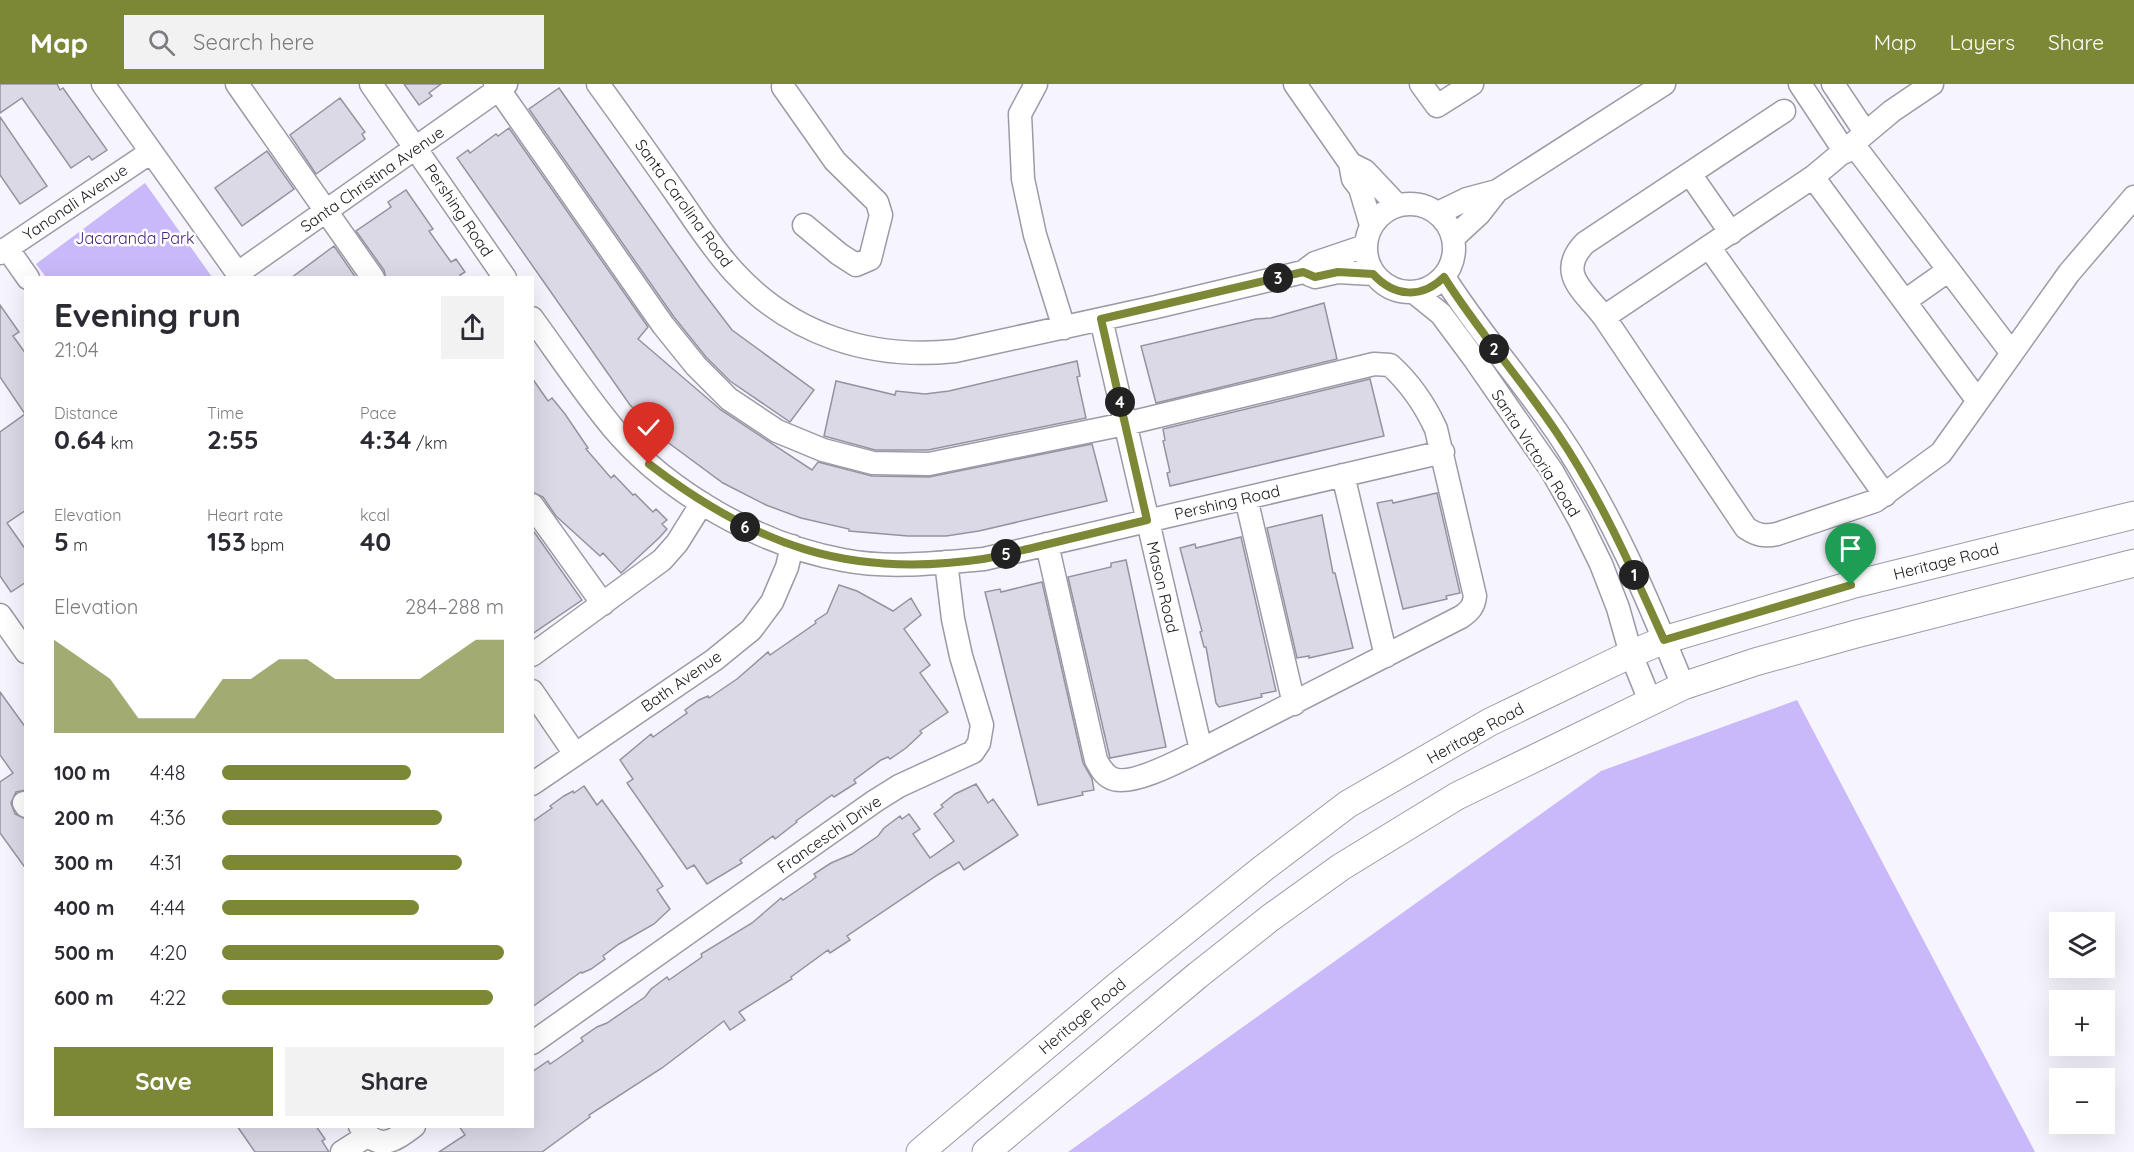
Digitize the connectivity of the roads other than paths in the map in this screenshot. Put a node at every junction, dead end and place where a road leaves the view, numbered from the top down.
1 (103, 84) edge
2 (237, 84) edge
3 (371, 84) edge
4 (598, 84) edge
5 (1036, 84) edge
6 (1295, 84) edge
7 (1421, 84) edge
8 (1472, 84) edge
9 (1664, 84) edge
10 (1800, 84) edge
11 (1932, 84) edge
12 (784, 85) edge
13 (500, 86) edge
14 (1837, 89) edge
15 (1817, 110) junction
16 (1784, 111) dead end
17 (1854, 143) junction
18 (416, 148) junction
19 (151, 152) junction
20 (1350, 163) junction
21 (1690, 174) junction
22 (1813, 177) junction
23 (1497, 191) junction
24 (2134, 197) edge
25 (1397, 205) junction
26 (326, 211) junction
27 (1438, 213) junction
28 (804, 225) dead end
29 (1731, 233) junction
30 (1368, 236) junction
31 (1453, 238) junction
32 (1709, 247) junction
33 (4, 250) edge
34 (1949, 270) junction
35 (1303, 272) junction
36 (1373, 274) junction
37 (239, 275) edge
38 (26, 276) edge
39 (371, 276) edge
40 (504, 276) edge
41 (1444, 277) junction
42 (1415, 293) junction
43 (1905, 301) junction
44 (1604, 317) junction
45 (1101, 319) junction
46 (534, 321) edge
47 (1064, 327) junction
48 (2012, 352) junction
49 (1978, 400) junction
50 (1125, 424) junction
51 (1443, 453) junction
52 (1343, 475) junction
53 (1885, 495) junction
54 (1246, 498) junction
55 (702, 503) junction
56 (534, 508) edge
57 (2134, 515) edge
58 (1147, 520) junction
59 (1047, 544) junction
60 (792, 546) junction
61 (946, 562) junction
62 (2134, 563) edge
63 (603, 604) junction
64 (12, 621) edge
65 (1664, 640) junction
66 (24, 648) edge
67 (534, 654) edge
68 (1631, 654) junction
69 (1386, 656) junction
70 (1683, 686) junction
71 (534, 695) edge
72 (1650, 701) junction
73 (1294, 704) junction
74 (1202, 750) junction
75 (575, 754) junction
76 (534, 783) edge
77 (534, 1042) edge
78 (411, 1128) edge
79 (368, 1135) edge
80 (342, 1152) edge
81 (920, 1152) edge
82 (986, 1152) edge

1 - 19 street
2 - 26 street
3 - 18 street, Pershing Road
4 - 47 street, Santa Carolina Road
5 - 47 street
6 - 20 street
7 - 8 street
9 - 23 street
10 - 15 street
11 - 17 street
12 - 28 street
13 - 18 street, Santa Christina Avenue
13 - 50 street
14 - 15 street
14 - 17 street
15 - 17 street
16 - 21 street
17 - 22 street
17 - 34 street
18 - 26 street, Santa Christina Avenue
18 - 40 street, Pershing Road
19 - 33 street, Yanonali Avenue
19 - 37 street
20 - 25 street
20 - 30 street
21 - 29 street
21 - 44 street
22 - 29 street
22 - 43 street
23 - 27 street
23 - 31 street
24 - 48 street
25 - 27 street
25 - 30 street
26 - 37 street, Santa Christina Avenue
26 - 39 street
27 - 31 street
29 - 32 street
30 - 35 street, Santa Carolina Road
30 - 36 street
31 - 41 street
32 - 44 street
32 - 53 street
33 - 38 street
34 - 43 street
34 - 48 street
35 - 36 street, Santa Carolina Road
35 - 45 street, Santa Carolina Road
36 - 42 street
41 - 42 street
41 - 65 street, Santa Victoria Road
42 - 68 street, Santa Victoria Road
43 - 49 street
44 - 53 street
45 - 47 street, Santa Carolina Road
45 - 50 street, Mason Road
46 - 55 street, Pershing Road
48 - 49 street
49 - 53 street
50 - 51 street
50 - 58 street, Mason Road
51 - 52 street, Pershing Road
51 - 69 street
52 - 54 street, Pershing Road
52 - 69 street
54 - 58 street, Pershing Road
54 - 73 street
55 - 60 street, Pershing Road
55 - 63 street
56 - 63 street
57 - 65 main road, Heritage Road
58 - 59 street, Pershing Road
58 - 74 street, Mason Road
59 - 61 street, Pershing Road
59 - 74 street
60 - 61 street, Pershing Road
60 - 75 street, Bath Avenue
61 - 77 street, Franceschi Drive
62 - 70 main road
63 - 67 street
64 - 66 street
65 - 68 main road, Heritage Road
65 - 70 street, Santa Victoria Road
68 - 72 street, Santa Victoria Road
68 - 81 main road, Heritage Road
69 - 73 street
70 - 72 main road
71 - 75 street
72 - 82 main road
73 - 74 street
75 - 76 street, Bath Avenue
78 - 79 street
79 - 80 street

